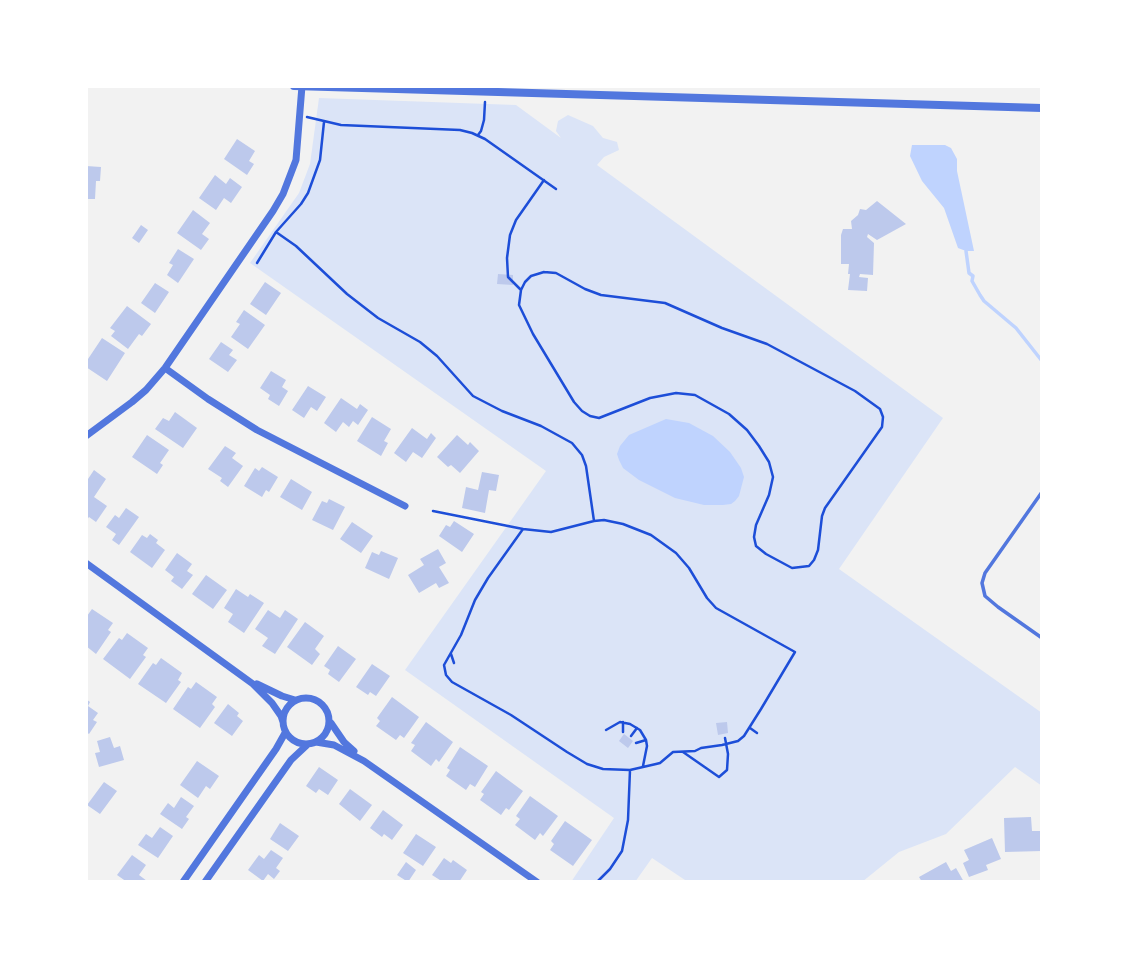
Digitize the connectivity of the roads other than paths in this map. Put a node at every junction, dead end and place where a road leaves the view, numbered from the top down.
1 (294, 86) edge
2 (302, 86) edge
3 (491, 89) edge
4 (508, 89) edge
5 (1042, 108) edge
6 (165, 368) junction
7 (86, 436) edge
8 (1042, 492) edge
9 (405, 506) dead end
10 (86, 563) edge
11 (1042, 638) edge
12 (240, 675) junction
13 (295, 700) junction
14 (283, 722) junction
15 (331, 723) junction
16 (285, 733) junction
17 (316, 742) junction
18 (307, 745) junction
19 (365, 761) junction
20 (183, 882) edge
21 (205, 882) edge
22 (537, 882) edge

1 - 2 street
2 - 3 street
2 - 6 street
3 - 4 street
4 - 5 street
6 - 7 street
6 - 9 street
8 - 11 lane
10 - 12 street
12 - 13 street
12 - 14 street
13 - 14 street
13 - 15 street
14 - 16 street
15 - 17 street
15 - 19 street
16 - 18 street
16 - 20 street
17 - 18 street
17 - 19 street
18 - 21 street
19 - 22 street

